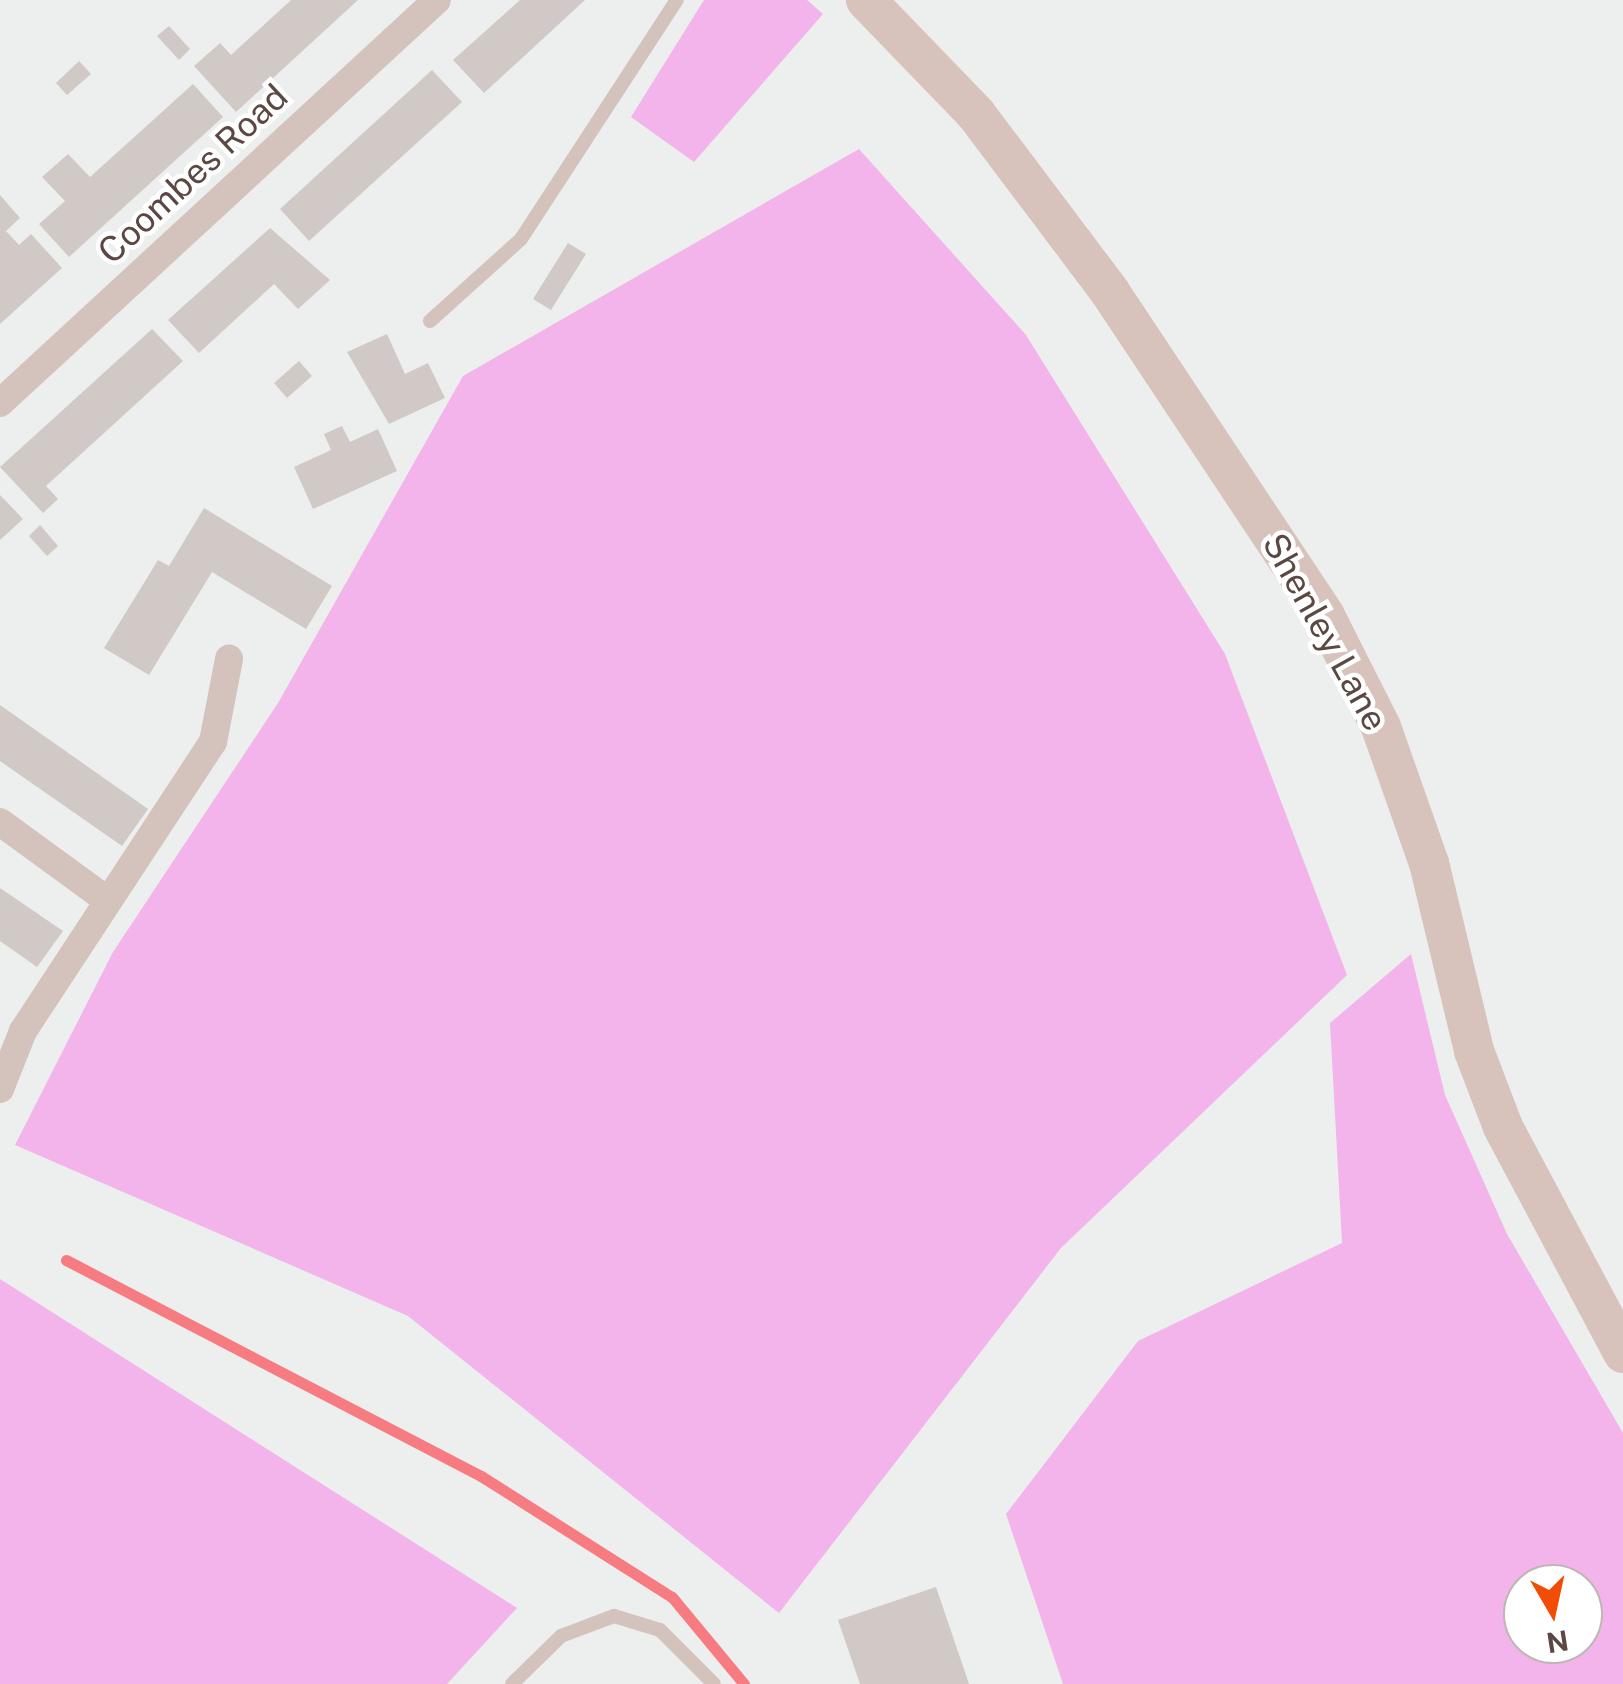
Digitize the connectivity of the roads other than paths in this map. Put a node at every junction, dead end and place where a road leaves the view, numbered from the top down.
1 (437, 0) edge
2 (677, 0) edge
3 (866, 0) edge
4 (430, 321) dead end
5 (0, 403) edge
6 (229, 659) dead end
7 (0, 822) edge
8 (107, 900) junction
9 (0, 1089) edge
10 (1623, 1352) edge
11 (512, 1684) edge
12 (714, 1684) edge

1 - 5 street, Coombes Road
2 - 4 lane
3 - 10 main road, Shenley Lane
6 - 8 street
7 - 8 street
8 - 9 street
11 - 12 lane

